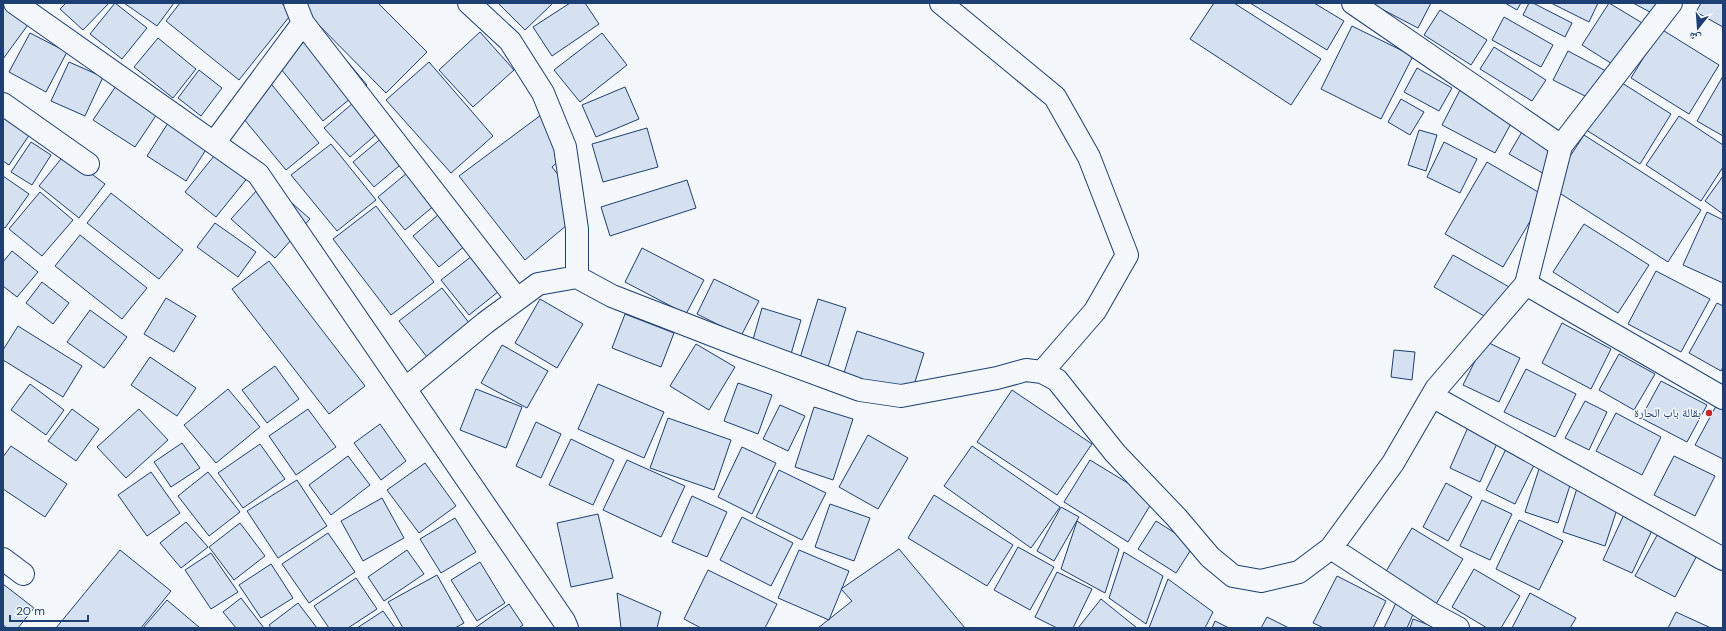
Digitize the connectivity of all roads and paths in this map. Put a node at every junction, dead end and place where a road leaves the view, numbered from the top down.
1 (15, 3) edge
2 (295, 3) edge
3 (469, 3) edge
4 (941, 3) edge
5 (1671, 3) edge
6 (1360, 5) edge
7 (303, 23) junction
8 (3, 104) edge
9 (214, 143) junction
10 (1561, 146) junction
11 (88, 164) dead end
12 (577, 277) junction
13 (1526, 284) junction
14 (517, 299) junction
15 (1042, 372) junction
16 (405, 389) junction
17 (1432, 396) junction
18 (1723, 398) edge
19 (1331, 548) junction
20 (3, 559) edge
21 (1723, 559) edge
22 (23, 574) dead end
23 (567, 628) edge
24 (1458, 628) edge

1 - 9 street
2 - 7 street
3 - 12 street
4 - 15 street
5 - 10 street
6 - 10 street
7 - 9 street
7 - 14 street
8 - 11 street
9 - 16 street
10 - 13 street
12 - 14 street
12 - 15 street
13 - 17 street
13 - 18 street
14 - 16 street
15 - 19 street
16 - 23 street
17 - 19 street
17 - 21 street
19 - 24 street
20 - 22 street

